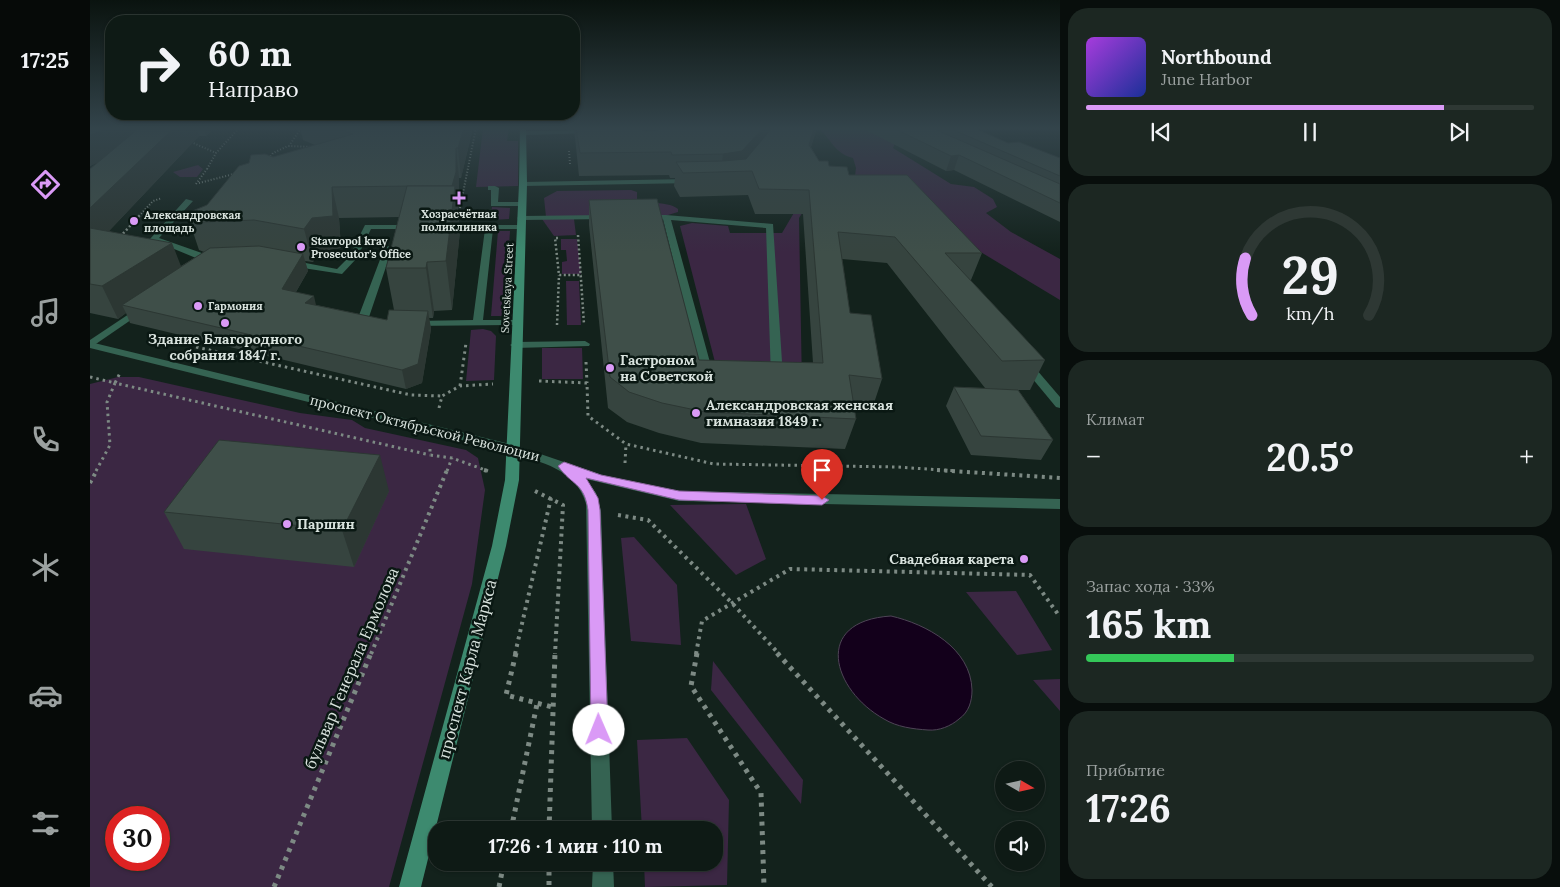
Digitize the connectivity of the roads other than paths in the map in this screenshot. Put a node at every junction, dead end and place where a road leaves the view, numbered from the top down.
1 (523, 169) edge
2 (701, 181) edge
3 (523, 184) junction
4 (490, 188) dead end
5 (189, 201) dead end
6 (522, 204) junction
7 (617, 217) edge
8 (636, 217) edge
9 (666, 217) junction
10 (521, 222) junction
11 (489, 227) junction
12 (388, 249) dead end
13 (213, 261) edge
14 (282, 261) edge
15 (150, 303) edge
16 (382, 322) edge
17 (406, 323) edge
18 (478, 324) junction
19 (516, 324) junction
20 (585, 344) road end
21 (90, 345) edge
22 (515, 345) junction
23 (1024, 362) edge
24 (718, 378) edge
25 (768, 379) edge
26 (1060, 404) edge
27 (514, 448) junction
28 (564, 466) junction
29 (1060, 504) edge
30 (602, 821) edge
31 (602, 871) edge
32 (410, 887) edge
33 (603, 887) edge

1 - 3 main road, Sovetskaya Street
2 - 3 street
3 - 6 main road, Sovetskaya Street
4 - 6 street
5 - 13 street
6 - 10 main road, Sovetskaya Street
7 - 10 street
8 - 9 street
9 - 24 street
9 - 25 street
10 - 11 street
10 - 19 main road, Sovetskaya Street
11 - 14 street
11 - 18 street
12 - 16 street
15 - 21 street
17 - 18 street
18 - 19 street
19 - 22 main road, Sovetskaya Street
20 - 22 street
21 - 27 street, проспект Октябрьской Революции
22 - 27 main road, Sovetskaya Street
23 - 26 street
27 - 28 street, проспект Октябрьской Революции
27 - 32 main road, проспект Карла Маркса
28 - 29 street, проспект Октябрьской Революции
28 - 30 street
31 - 33 street

